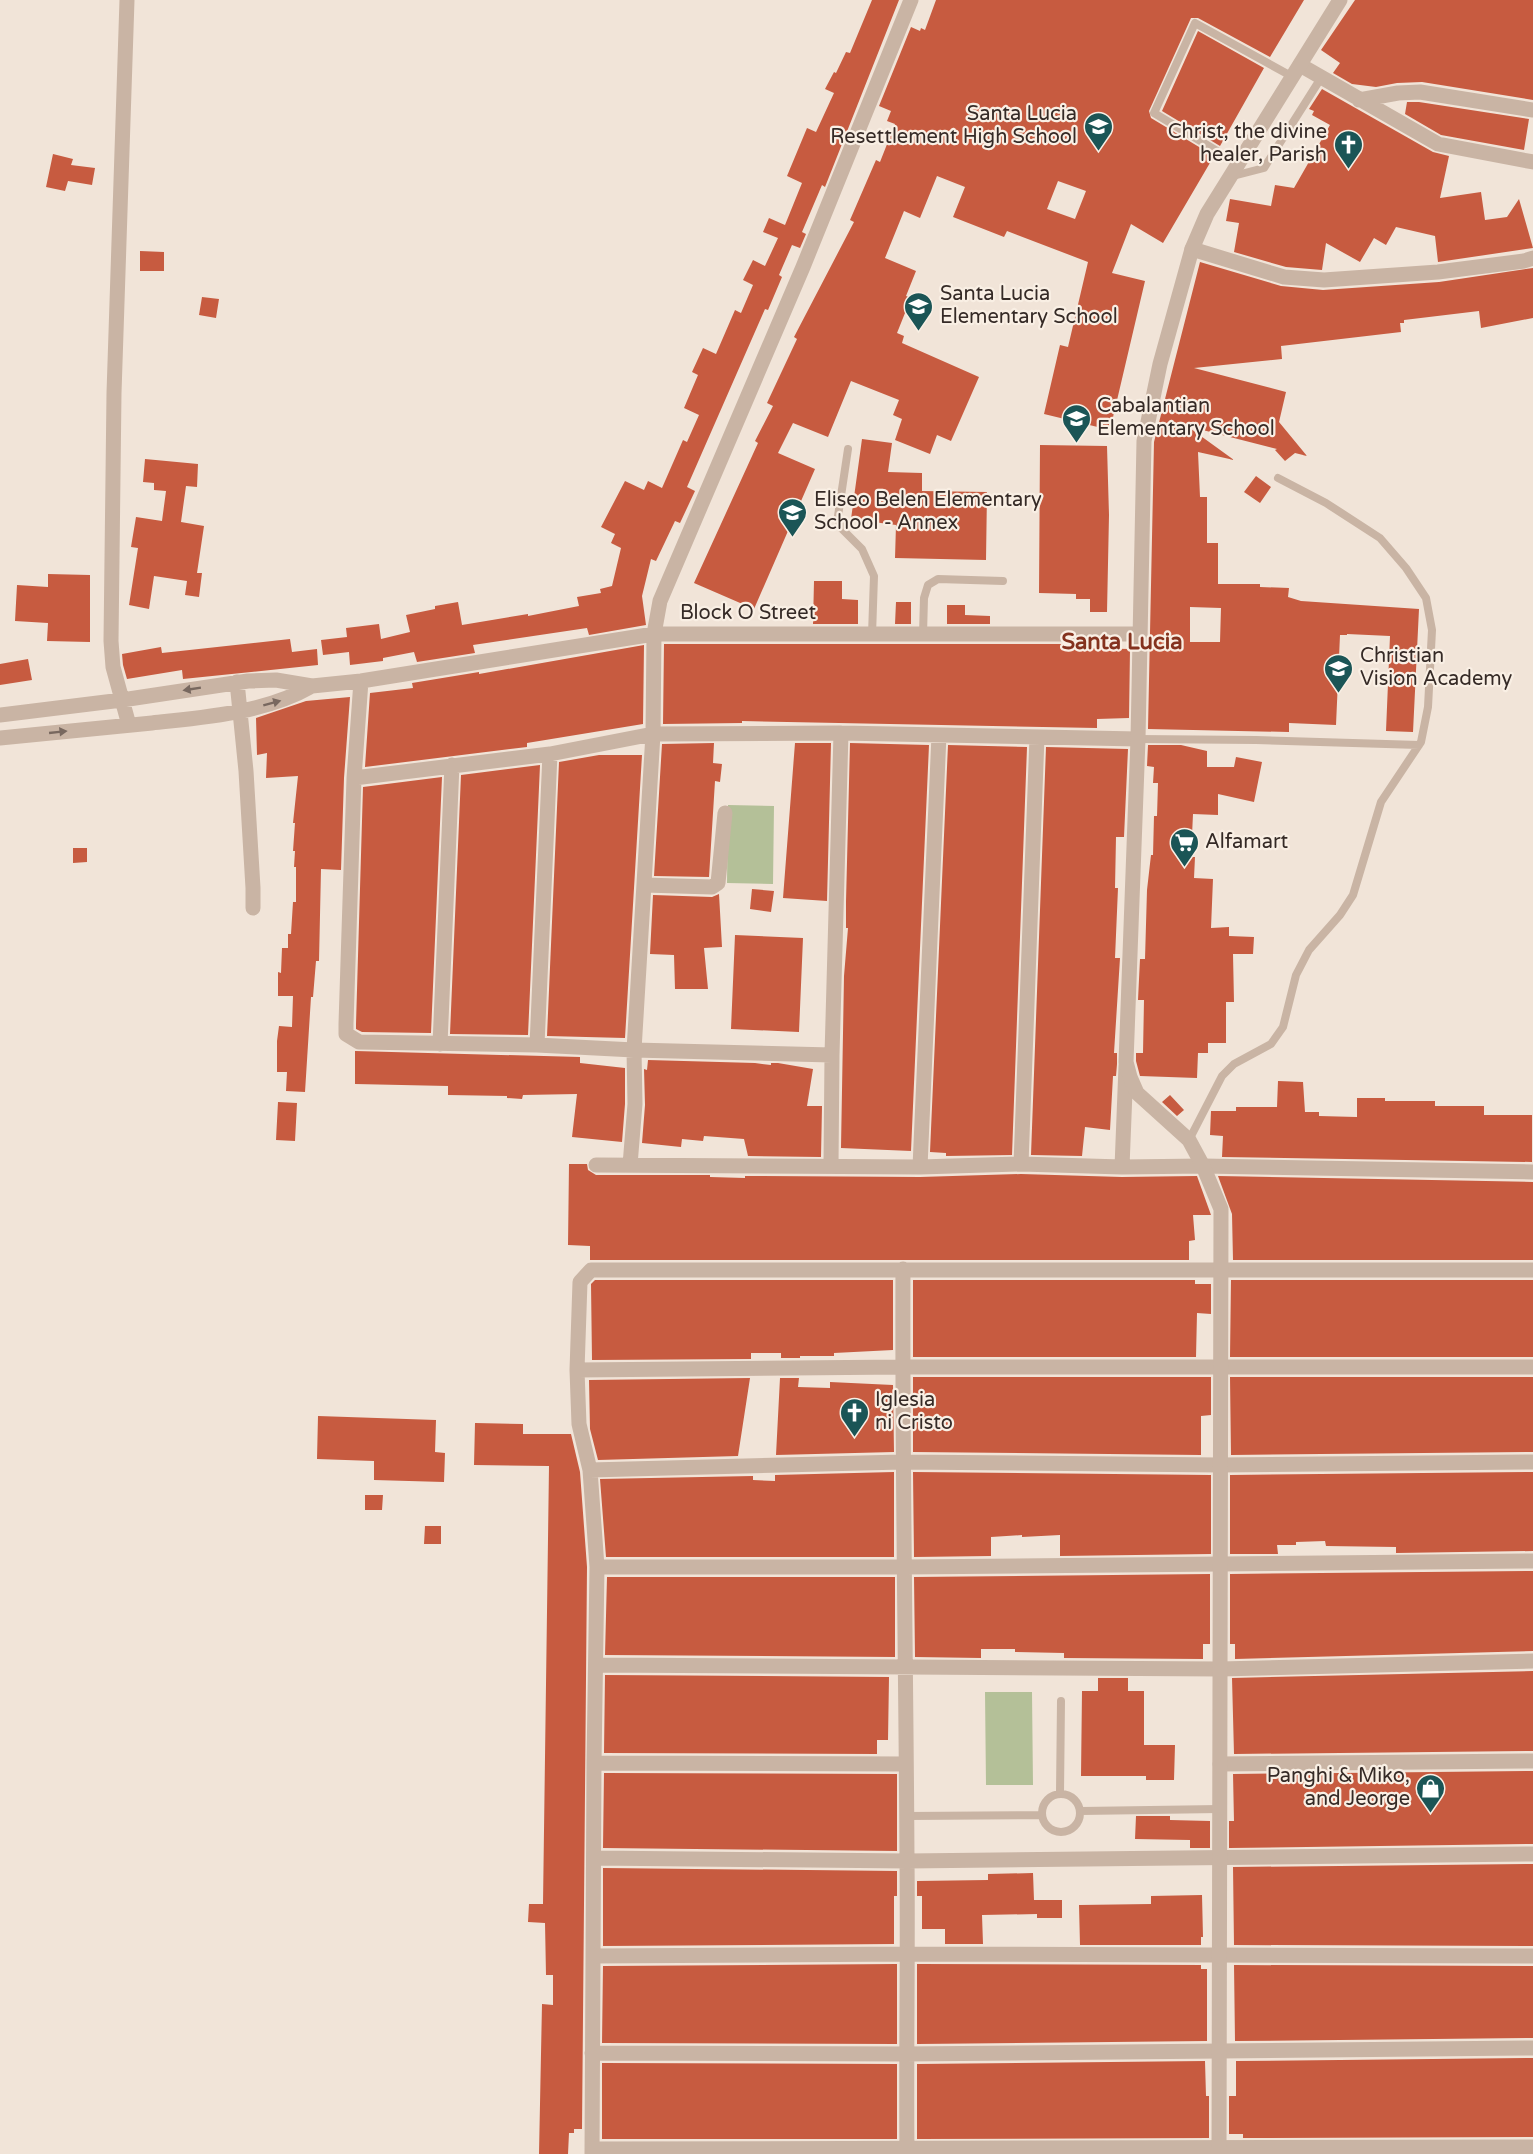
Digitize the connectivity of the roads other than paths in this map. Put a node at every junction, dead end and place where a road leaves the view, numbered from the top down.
1 (127, 0) edge
2 (911, 0) edge
3 (1340, 0) edge
4 (1296, 71) junction
5 (1321, 78) junction
6 (1359, 100) junction
7 (1533, 110) edge
8 (1217, 151) dead end
9 (1533, 162) edge
10 (1231, 177) junction
11 (1192, 249) junction
12 (1533, 258) edge
13 (848, 449) dead end
14 (1278, 478) dead end
15 (1003, 581) dead end
16 (654, 634) junction
17 (1139, 634) junction
18 (872, 635) junction
19 (922, 635) junction
20 (362, 681) junction
21 (237, 682) junction
22 (312, 686) junction
23 (122, 700) junction
24 (241, 711) junction
25 (0, 715) edge
26 (129, 725) junction
27 (841, 733) junction
28 (653, 734) junction
29 (939, 735) junction
30 (1036, 737) junction
31 (0, 738) edge
32 (1138, 740) junction
33 (1419, 746) junction
34 (550, 754) junction
35 (452, 765) junction
36 (354, 778) junction
37 (725, 813) dead end
38 (644, 885) junction
39 (253, 908) dead end
40 (440, 1044) junction
41 (537, 1045) junction
42 (634, 1050) junction
43 (832, 1055) junction
44 (1126, 1062) junction
45 (1189, 1140) junction
46 (1021, 1164) junction
47 (596, 1165) dead end
48 (630, 1165) junction
49 (831, 1165) junction
50 (1203, 1166) junction
51 (920, 1167) junction
52 (1122, 1167) junction
53 (1533, 1172) edge
54 (903, 1269) junction
55 (1220, 1270) junction
56 (1533, 1270) edge
57 (903, 1367) junction
58 (1221, 1367) junction
59 (1533, 1367) edge
60 (577, 1370) junction
61 (902, 1462) junction
62 (1533, 1462) edge
63 (1220, 1465) junction
64 (590, 1470) junction
65 (1533, 1561) edge
66 (1220, 1563) junction
67 (597, 1567) junction
68 (905, 1567) junction
69 (1533, 1661) edge
70 (597, 1665) junction
71 (906, 1668) junction
72 (1220, 1669) junction
73 (1061, 1701) dead end
74 (1533, 1761) edge
75 (594, 1763) junction
76 (906, 1764) junction
77 (1220, 1764) junction
78 (1060, 1793) junction
79 (1219, 1809) junction
80 (1081, 1811) junction
81 (1042, 1815) junction
82 (907, 1816) junction
83 (1533, 1854) edge
84 (594, 1858) junction
85 (1220, 1858) junction
86 (907, 1861) junction
87 (907, 1954) junction
88 (594, 1956) junction
89 (1220, 1956) junction
90 (1533, 1956) edge
91 (1533, 2048) edge
92 (1220, 2050) junction
93 (592, 2053) junction
94 (905, 2054) junction
95 (1533, 2147) edge
96 (592, 2151) edge
97 (907, 2151) edge
98 (1219, 2151) edge

1 - 23 street
2 - 16 street
3 - 4 street
4 - 5 street
4 - 8 lane
4 - 10 street
5 - 6 street
5 - 10 lane
6 - 7 street
6 - 9 street
10 - 11 street
11 - 12 street
11 - 17 street
13 - 18 lane
14 - 33 lane
15 - 19 lane
16 - 18 street, Block O Street
16 - 20 street, Block O Street
16 - 28 street
17 - 19 street, Block O Street
17 - 32 street
18 - 19 street, Block O Street
20 - 22 street, Block O Street
20 - 36 street
21 - 22 street
21 -> 23 street
21 - 24 street
24 -> 22 street
23 - 25 street
23 - 26 street
24 - 26 street
24 - 39 street
31 -> 26 street
27 - 28 street
27 - 29 street
27 - 43 street
28 - 34 street
28 - 38 street
29 - 30 street
29 - 51 street
30 - 32 street
30 - 46 street
32 - 33 lane
32 - 44 street
33 - 45 lane
34 - 35 street
34 - 41 street
35 - 36 street
35 - 40 street
36 - 40 street
37 - 38 street
38 - 42 street
40 - 41 street
41 - 42 street
42 - 43 street
42 - 48 street
43 - 49 street
44 - 45 street
44 - 52 street
45 - 50 street
46 - 51 street
46 - 52 street
47 - 48 street
48 - 49 street
49 - 51 street
50 - 52 street
50 - 53 street
50 - 55 street
54 - 55 street
54 - 57 street
54 - 60 street
55 - 56 street
55 - 58 street
57 - 58 street
57 - 60 street
57 - 61 street
58 - 59 street
58 - 63 street
60 - 64 street
61 - 63 street
61 - 64 street
61 - 68 street
62 - 63 street
63 - 66 street
64 - 67 street
65 - 66 street
66 - 68 street
66 - 72 street
67 - 68 street
67 - 70 street
68 - 71 street
69 - 72 street
70 - 71 street
70 - 75 street
71 - 72 street
71 - 76 street
72 - 77 street
73 - 78 lane
74 - 77 street
75 - 76 street
75 - 84 street
76 - 82 street
77 - 79 street
78 - 80 lane
78 - 81 lane
79 - 80 lane
79 - 85 street
80 - 81 lane
81 - 82 lane
82 - 86 street
83 - 85 street
84 - 86 street
84 - 88 street
85 - 86 street
85 - 89 street
86 - 87 street
87 - 88 street
87 - 89 street
87 - 94 street
88 - 93 street
89 - 90 street
89 - 92 street
91 - 92 street
92 - 94 street
92 - 98 street
93 - 94 street
93 - 96 street
94 - 97 street
95 - 98 street
96 - 97 street
97 - 98 street

